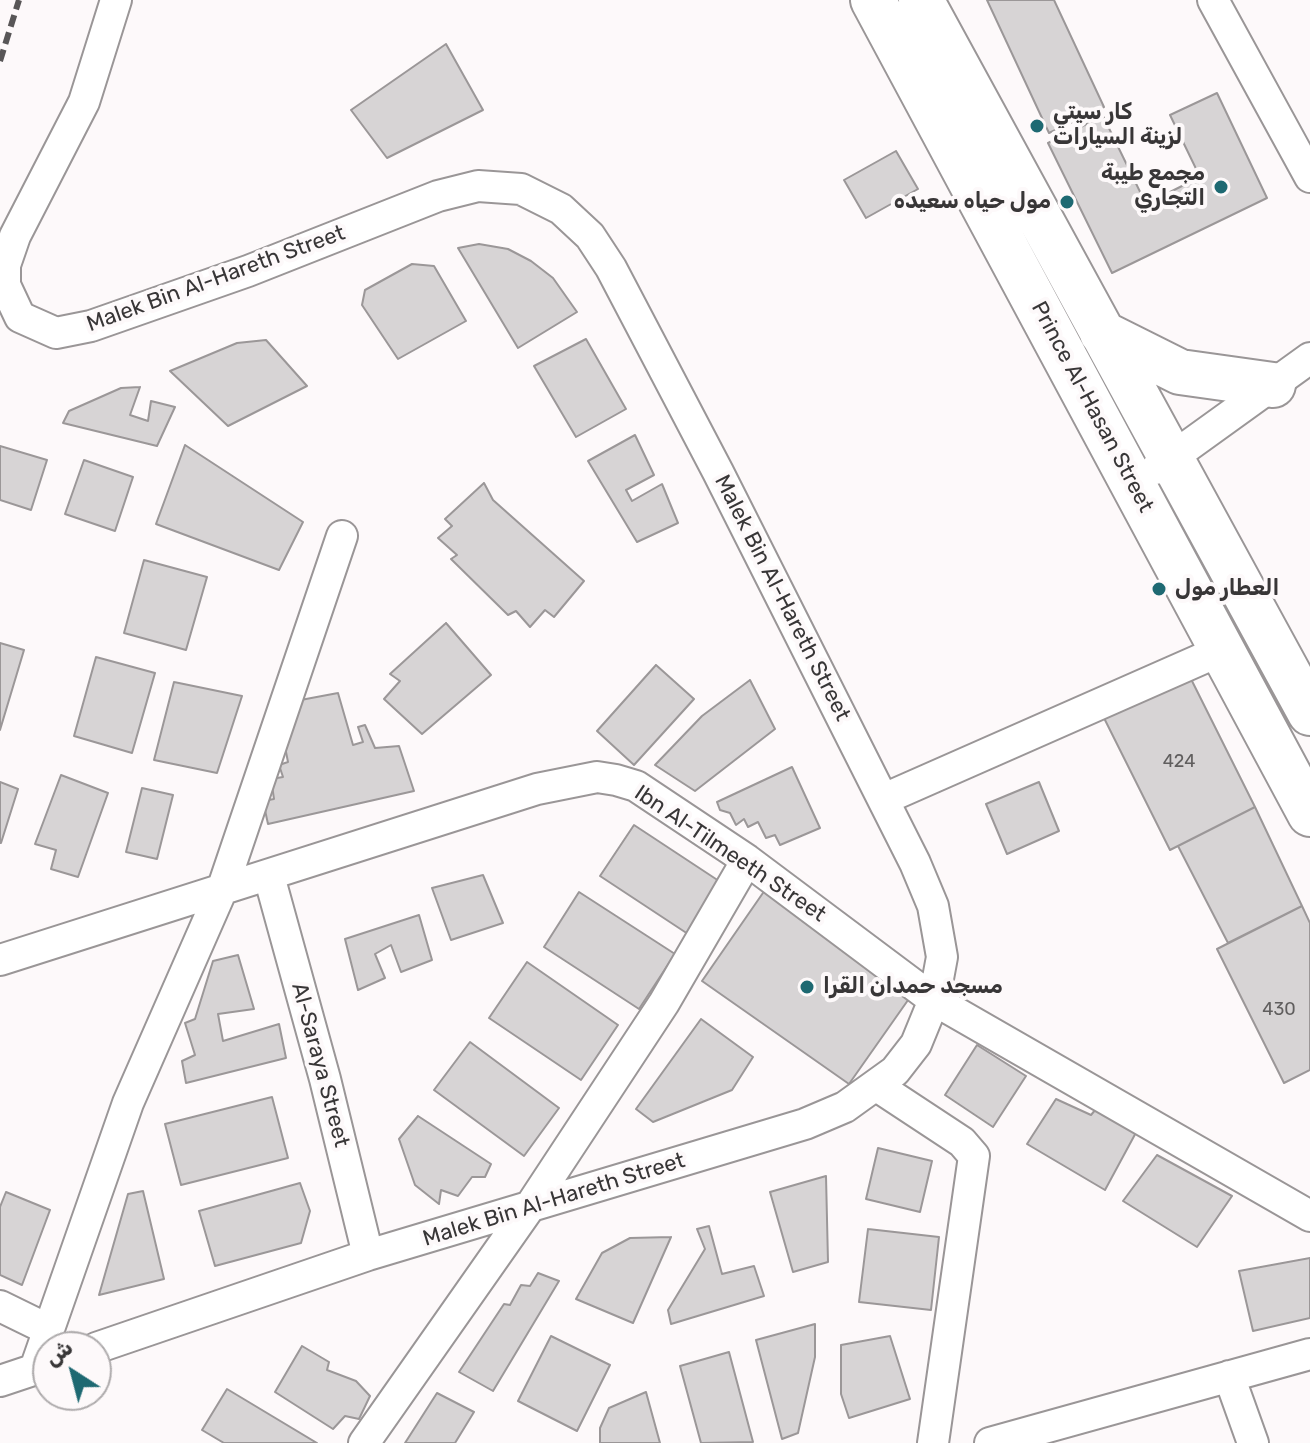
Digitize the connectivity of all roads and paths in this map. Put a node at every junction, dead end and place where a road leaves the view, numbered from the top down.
1 (116, 0) edge
2 (873, 0) edge
3 (921, 0) edge
4 (1213, 0) edge
5 (1306, 163) edge
6 (1101, 332) junction
7 (1310, 358) edge
8 (1273, 385) junction
9 (1173, 457) junction
10 (1133, 484) junction
11 (342, 536) dead end
12 (1222, 650) junction
13 (1310, 713) edge
14 (884, 799) junction
15 (1310, 814) edge
16 (747, 860) junction
17 (269, 876) junction
18 (223, 887) junction
19 (0, 960) edge
20 (934, 1000) junction
21 (877, 1086) junction
22 (529, 1208) junction
23 (1310, 1216) edge
24 (368, 1255) junction
25 (0, 1306) edge
26 (49, 1330) joint
27 (112, 1343) edge
28 (1310, 1354) edge
29 (32, 1370) edge
30 (1229, 1376) junction
31 (0, 1381) edge
32 (364, 1443) edge
33 (933, 1443) edge
34 (990, 1443) edge
35 (1253, 1443) edge

1 - 14 street, Malek Bin Al-Hareth Street
2 - 10 highway, Prince Al-Hasan Street
3 - 6 highway, Prince Al-Hasan Street
4 - 5 street
6 - 8 highway
6 - 9 highway, Prince Al-Hasan Street
7 - 8 street
8 - 9 street
9 - 10 street
9 - 13 highway, Prince Al-Hasan Street
10 - 12 highway, Prince Al-Hasan Street
11 - 18 street
12 - 14 street
12 - 15 highway, Prince Al-Hasan Street
14 - 20 street, Malek Bin Al-Hareth Street
16 - 17 street, Ibn Al-Tilmeeth Street
16 - 20 street, Ibn Al-Tilmeeth Street
16 - 22 street
17 - 18 street, Ibn Al-Tilmeeth Street
17 - 24 street, Al-Saraya Street
18 - 19 street, Ibn Al-Tilmeeth Street
18 - 26 street
20 - 21 street, Malek Bin Al-Hareth Street
20 - 23 street, Ibn Al-Tilmeeth Street
21 - 22 street, Malek Bin Al-Hareth Street
21 - 33 street
22 - 24 street, Malek Bin Al-Hareth Street
22 - 32 street
24 - 27 street, Malek Bin Al-Hareth Street
25 - 26 street
28 - 30 street
29 - 31 street
30 - 34 street
30 - 35 street

